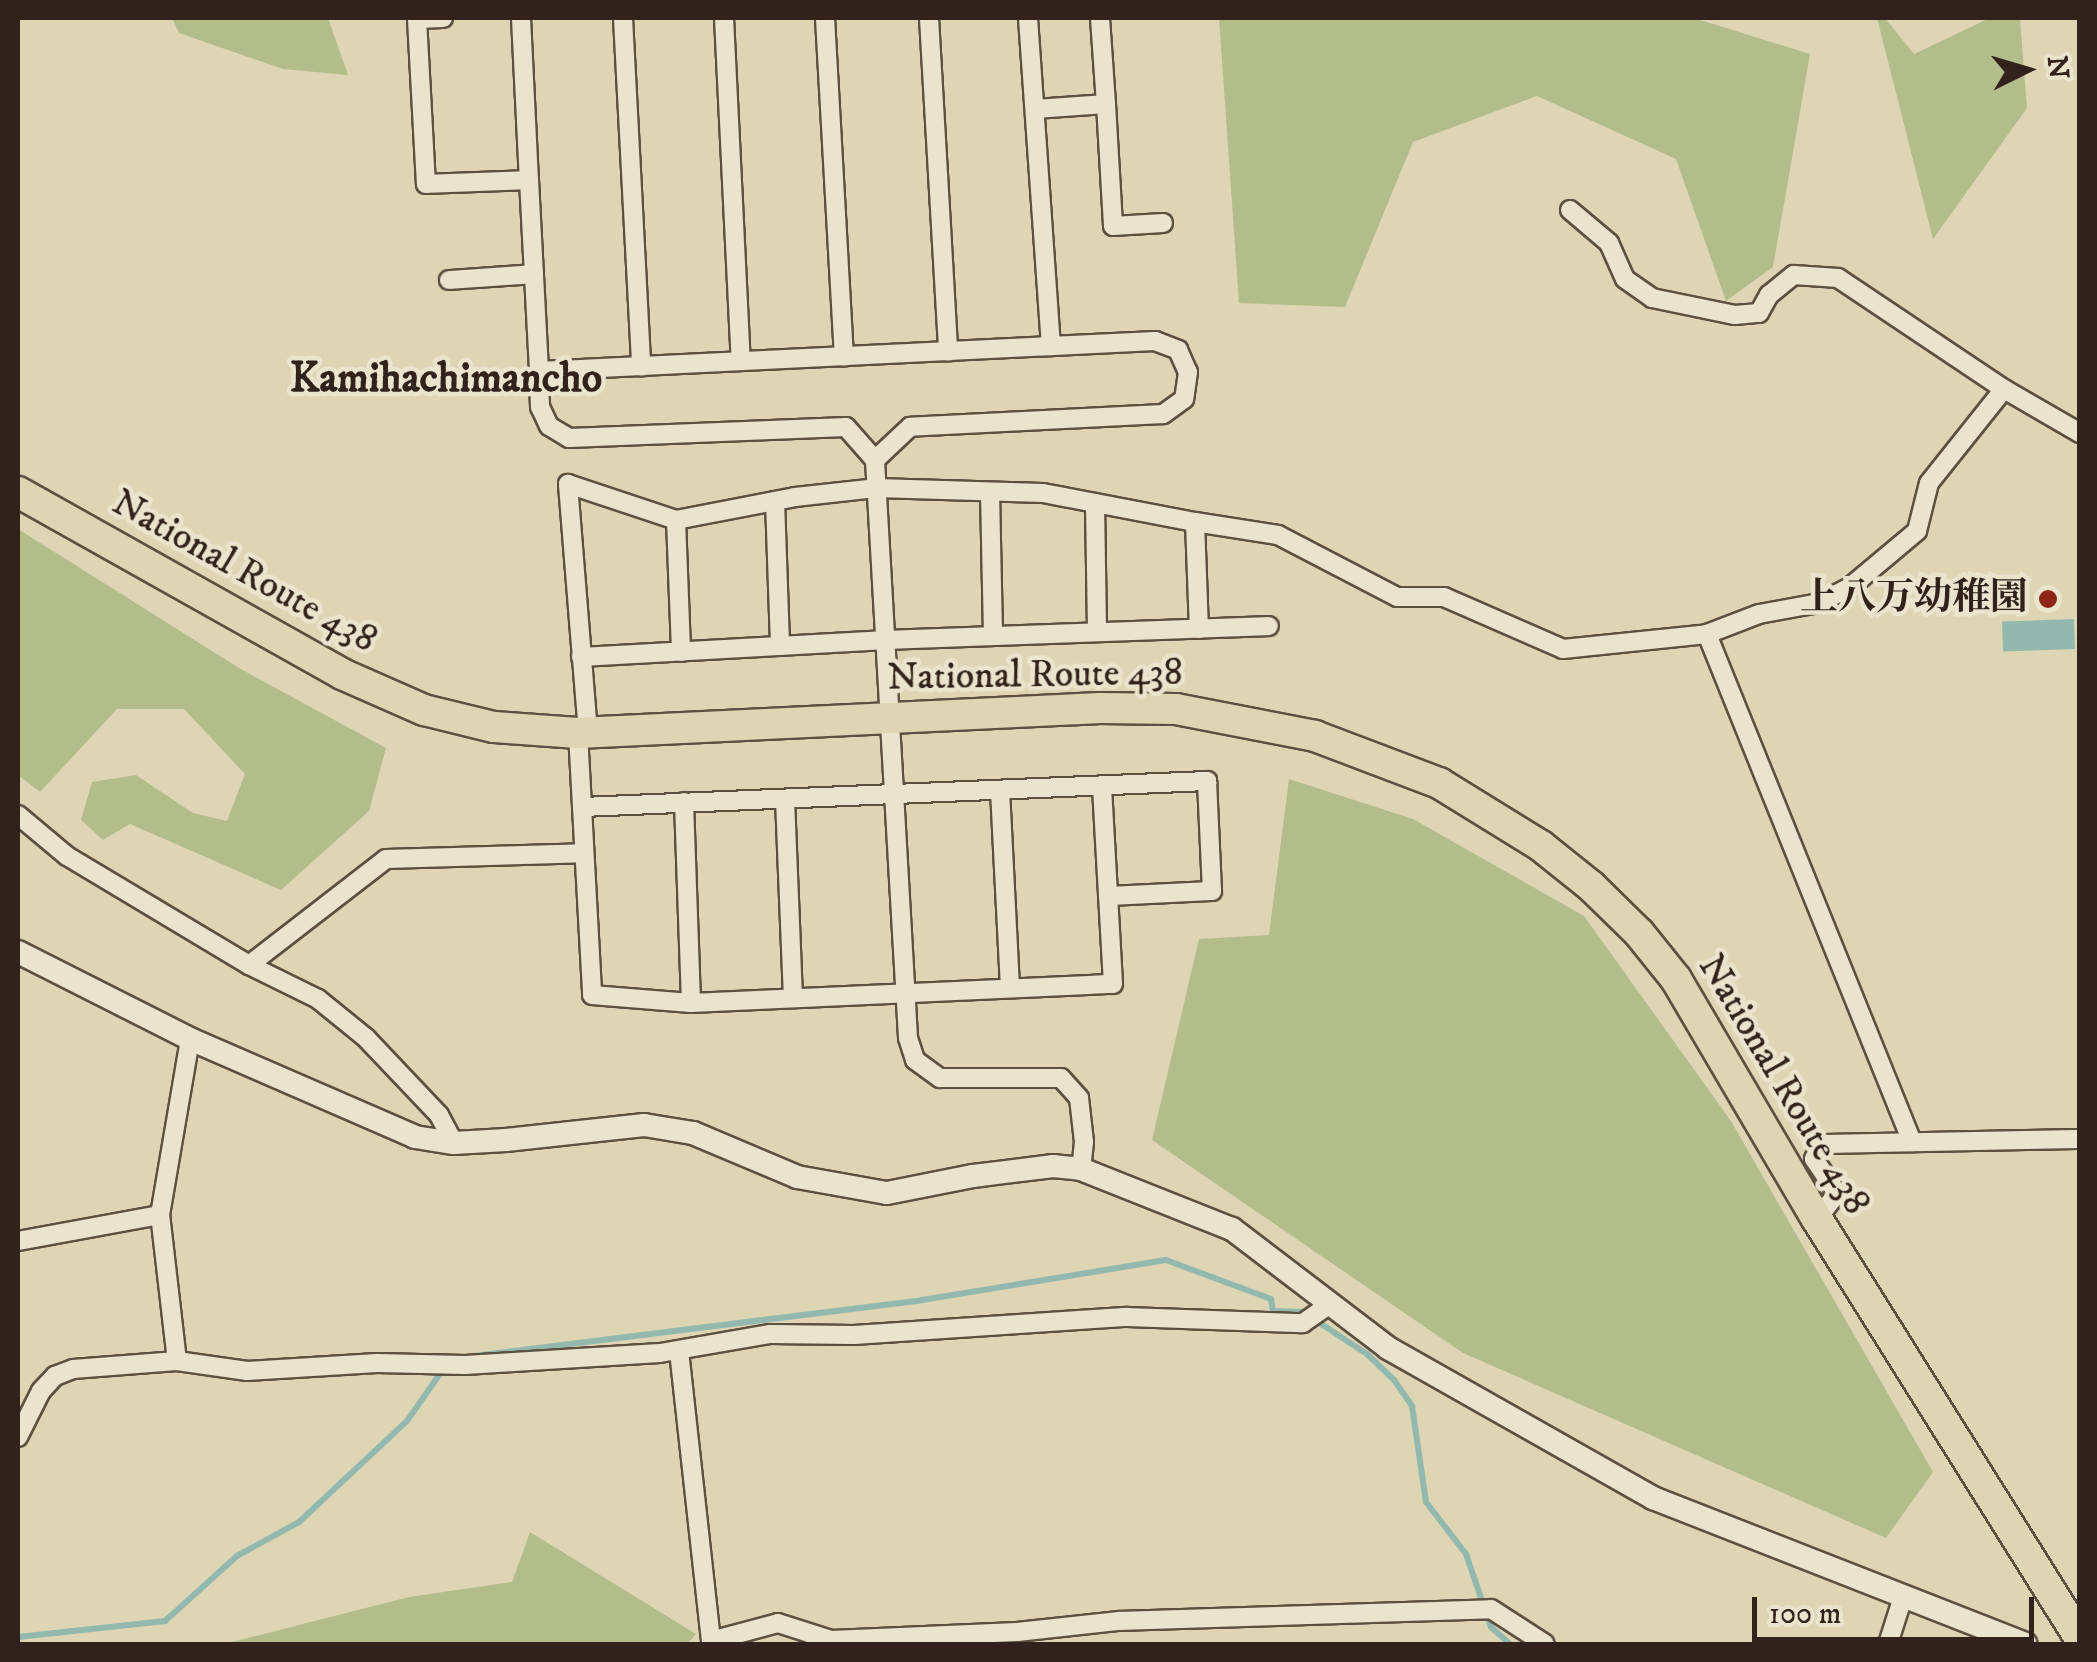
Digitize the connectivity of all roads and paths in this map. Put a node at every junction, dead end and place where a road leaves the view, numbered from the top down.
1 (443, 18) edge
2 (521, 18) edge
3 (624, 18) edge
4 (724, 18) edge
5 (825, 18) edge
6 (929, 18) edge
7 (1028, 18) edge
8 (1100, 18) edge
9 (1106, 104) junction
10 (1035, 109) junction
11 (529, 180) junction
12 (1570, 210) dead end
13 (1163, 223) dead end
14 (534, 274) junction
15 (450, 280) dead end
16 (1051, 346) junction
17 (948, 351) junction
18 (844, 356) junction
19 (741, 362) junction
20 (641, 366) junction
21 (539, 372) junction
22 (2004, 389) junction
23 (2080, 433) edge
24 (875, 460) junction
25 (876, 488) junction
26 (18, 492) edge
27 (990, 492) junction
28 (775, 501) junction
29 (1095, 503) junction
30 (676, 520) junction
31 (1195, 522) junction
32 (1269, 626) dead end
33 (1200, 629) junction
34 (1098, 632) junction
35 (1707, 634) junction
36 (993, 636) junction
37 (887, 640) junction
38 (780, 646) junction
39 (681, 652) junction
40 (581, 657) junction
41 (890, 719) junction
42 (583, 733) junction
43 (1102, 786) junction
44 (1000, 790) junction
45 (894, 794) junction
46 (785, 799) junction
47 (684, 802) junction
48 (582, 806) junction
49 (18, 815) edge
50 (584, 853) junction
51 (1108, 896) junction
52 (18, 952) edge
53 (249, 964) junction
54 (1010, 988) junction
55 (906, 992) junction
56 (794, 998) junction
57 (691, 1003) junction
58 (190, 1039) junction
59 (2080, 1139) edge
60 (1912, 1142) junction
61 (454, 1143) junction
62 (1081, 1169) junction
63 (160, 1215) junction
64 (1817, 1220) junction
65 (18, 1241) edge
66 (1320, 1313) junction
67 (679, 1351) junction
68 (177, 1361) junction
69 (18, 1437) edge
70 (1902, 1596) junction
71 (2080, 1638) edge
72 (1545, 1644) edge
73 (1888, 1644) edge
74 (2025, 1644) edge

1 - 11 street
2 - 11 street
3 - 20 street
4 - 19 street
5 - 18 street
6 - 17 street
7 - 10 street
8 - 9 street
9 - 10 street
9 - 13 street
10 - 16 street
11 - 14 street
12 - 22 street
14 - 15 street
14 - 21 street
16 - 17 street
16 - 24 street
17 - 18 street
18 - 19 street
19 - 20 street
20 - 21 street
21 - 24 street
22 - 23 street
22 - 35 street
24 - 25 street
25 - 27 street
25 - 28 street
25 - 37 street
26 - 42 highway, National Route 438
27 - 29 street
27 - 36 street
28 - 30 street
28 - 38 street
29 - 31 street
29 - 34 street
30 - 39 street
30 - 40 street
31 - 33 street
31 - 35 street
32 - 33 street
33 - 34 street
34 - 36 street
35 - 60 street
36 - 37 street
37 - 38 street
37 - 41 street
38 - 39 street
39 - 40 street
40 - 42 street
41 - 42 highway, National Route 438
41 - 45 street
41 - 64 highway, National Route 438
42 - 48 street
43 - 44 street
43 - 51 street
43 - 51 street
44 - 45 street
44 - 54 street
45 - 46 street
45 - 55 street
46 - 47 street
46 - 56 street
47 - 48 street
47 - 57 street
48 - 50 street
49 - 53 street
50 - 53 street
50 - 57 street
51 - 54 street
52 - 58 street
53 - 61 street
54 - 55 street
55 - 56 street
55 - 62 street
56 - 57 street
58 - 61 street
58 - 63 street
59 - 60 street
60 - 64 street
61 - 62 street
62 - 66 street
63 - 65 street
63 - 68 street
64 - 71 highway, National Route 438
66 - 67 street
66 - 70 street
67 - 68 street
67 - 72 street
68 - 69 street
70 - 73 street
70 - 74 street

